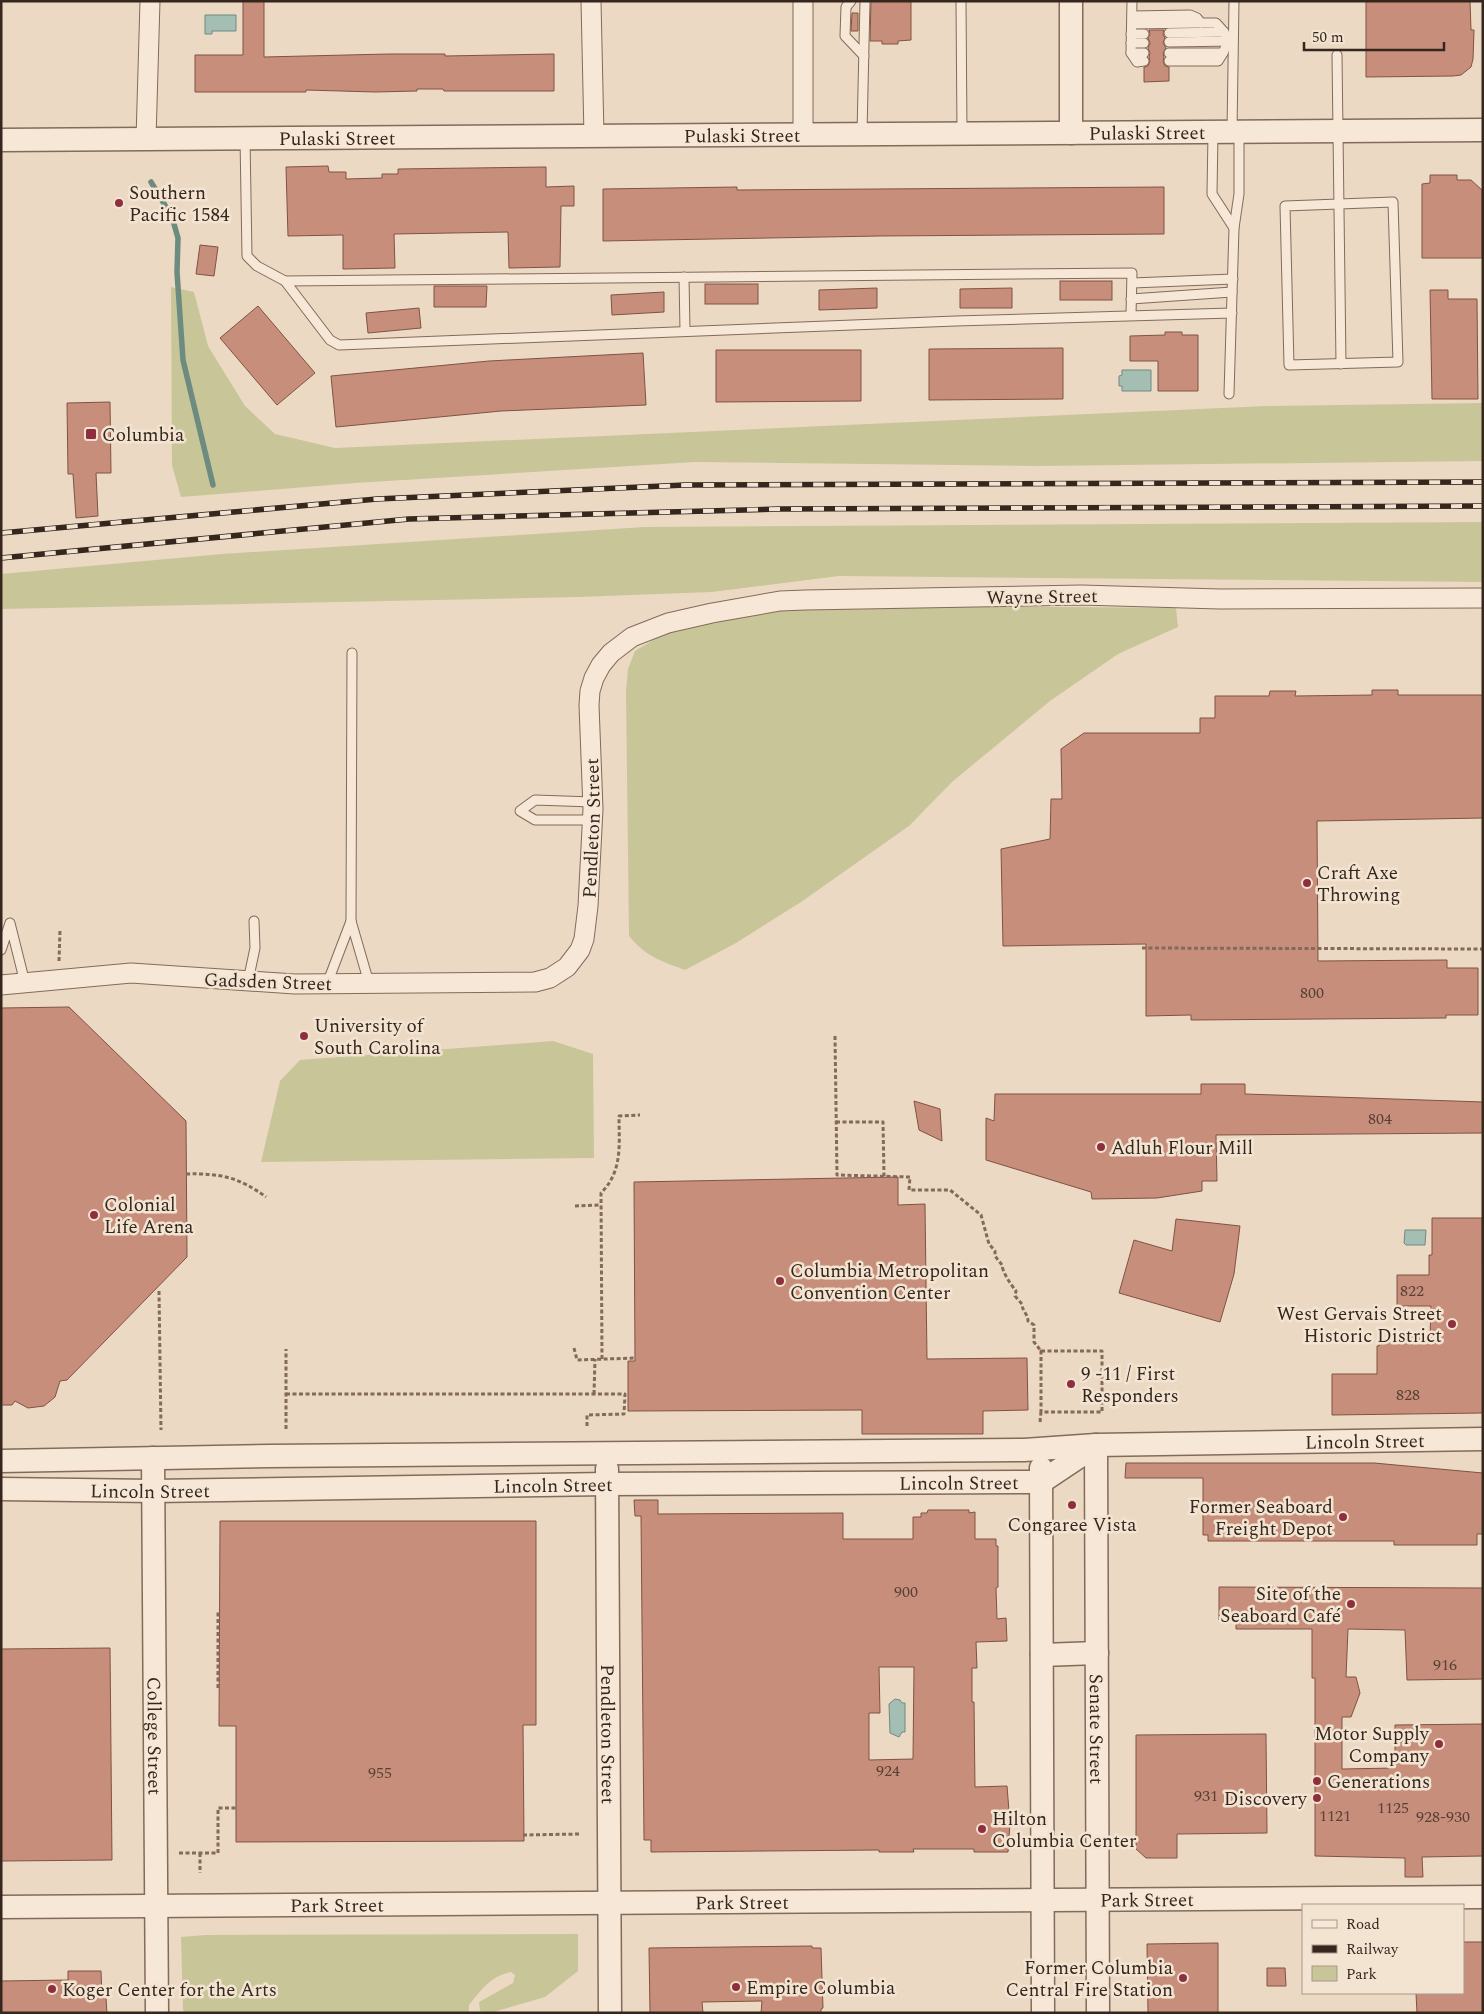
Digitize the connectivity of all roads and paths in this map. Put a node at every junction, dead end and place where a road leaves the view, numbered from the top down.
1 (150, 1) edge
2 (592, 1) edge
3 (803, 1) edge
4 (851, 1) edge
5 (863, 1) edge
6 (961, 1) edge
7 (1071, 1) edge
8 (1132, 1) edge
9 (1234, 1) edge
10 (1132, 20) junction
11 (1224, 32) junction
12 (1144, 38) dead end
13 (1131, 39) junction
14 (1231, 41) junction
15 (1337, 55) dead end
16 (864, 56) junction
17 (1144, 57) dead end
18 (1169, 57) dead end
19 (1483, 130) edge
20 (1338, 131) junction
21 (1228, 132) junction
22 (1071, 133) junction
23 (862, 134) junction
24 (962, 134) junction
25 (803, 135) junction
26 (594, 136) junction
27 (245, 138) junction
28 (146, 139) junction
29 (1, 140) edge
30 (1339, 204) junction
31 (1234, 228) junction
32 (684, 277) junction
33 (1233, 278) junction
34 (285, 281) junction
35 (1132, 283) junction
36 (1232, 292) junction
37 (1131, 298) junction
38 (1232, 313) junction
39 (1131, 315) junction
40 (685, 331) junction
41 (1341, 364) junction
42 (1230, 394) dead end
43 (1483, 598) edge
44 (611, 653) joint
45 (352, 654) dead end
46 (592, 811) junction
47 (254, 921) dead end
48 (351, 921) junction
49 (60, 930) dead end
50 (1142, 948) dead end
51 (1483, 949) edge
52 (1, 950) edge
53 (59, 963) dead end
54 (248, 982) junction
55 (535, 982) joint
56 (25, 983) junction
57 (369, 983) junction
58 (328, 984) junction
59 (1, 985) edge
60 (834, 1036) dead end
61 (640, 1115) dead end
62 (836, 1122) junction
63 (186, 1174) dead end
64 (884, 1176) junction
65 (266, 1196) dead end
66 (575, 1206) dead end
67 (601, 1206) junction
68 (160, 1291) dead end
69 (574, 1348) dead end
70 (286, 1350) dead end
71 (1041, 1350) junction
72 (635, 1358) dead end
73 (595, 1359) junction
74 (602, 1359) junction
75 (286, 1394) junction
76 (594, 1394) junction
77 (1041, 1412) junction
78 (1040, 1422) dead end
79 (587, 1426) dead end
80 (286, 1429) dead end
81 (161, 1430) dead end
82 (1483, 1439) edge
83 (1096, 1445) junction
84 (1041, 1449) junction
85 (607, 1454) junction
86 (153, 1458) junction
87 (1, 1461) edge
88 (1041, 1482) junction
89 (607, 1484) junction
90 (1, 1489) edge
91 (153, 1491) junction
92 (218, 1610) dead end
93 (1097, 1653) junction
94 (1042, 1655) junction
95 (218, 1688) dead end
96 (236, 1808) dead end
97 (581, 1834) dead end
98 (524, 1835) dead end
99 (179, 1853) dead end
100 (200, 1853) junction
101 (200, 1873) dead end
102 (1483, 1897) edge
103 (1042, 1899) junction
104 (1098, 1899) junction
105 (609, 1903) junction
106 (1, 1907) edge
107 (156, 1907) junction
108 (157, 2013) edge
109 (610, 2013) edge
110 (1043, 2013) edge
111 (1098, 2013) edge

1 - 28 street
2 - 26 street
3 - 25 street
4 - 16 lane
5 - 16 lane
6 - 24 lane
7 - 22 street
8 - 10 lane
9 - 14 lane
10 - 11 lane
10 - 13 lane
11 - 14 lane
11 - 14 lane
12 - 13 lane
13 - 17 lane
14 - 18 lane
14 - 21 lane
15 - 20 lane
16 - 23 lane
19 - 20 street, Pulaski Street
20 - 21 street, Pulaski Street
20 - 30 lane
21 - 22 street, Pulaski Street
21 - 31 lane
21 - 31 lane
22 - 24 street, Pulaski Street
23 - 24 street, Pulaski Street
23 - 25 street, Pulaski Street
25 - 26 street, Pulaski Street
26 - 27 street, Pulaski Street
27 - 28 street, Pulaski Street
27 - 34 lane
28 - 29 street, Pulaski Street
30 - 41 lane
30 - 41 lane
30 - 41 lane
31 - 33 lane
32 - 34 lane
32 - 35 lane
32 - 40 lane
33 - 35 lane
33 - 36 lane
34 - 40 lane
35 - 37 lane
36 - 37 lane
36 - 38 lane
37 - 39 lane
38 - 39 lane
38 - 42 lane
39 - 40 lane
43 - 44 street, Wayne Street
44 - 46 street, Pendleton Street
45 - 48 lane
46 - 46 lane
46 - 55 street, Pendleton Street
47 - 54 lane
48 - 57 lane
48 - 58 lane
49 - 53 path
50 - 51 path
52 - 56 lane
54 - 56 street, Gadsden Street
54 - 58 street, Gadsden Street
55 - 57 street, Gadsden Street
56 - 59 street, Gadsden Street
57 - 58 street, Gadsden Street
60 - 62 path
61 - 67 path
62 - 64 path
62 - 64 path
63 - 65 path
64 - 71 path
66 - 67 path
67 - 74 path
68 - 81 path
69 - 73 path
70 - 75 path
71 - 77 path
71 - 77 path
72 - 74 path
73 - 74 path
73 - 76 path
75 - 76 path
75 - 80 path
76 - 79 path
77 - 78 path
82 - 83 street, Lincoln Street
83 - 84 street, Lincoln Street
83 - 88 street, Lincoln Street
83 - 93 street, Senate Street
84 - 85 street, Lincoln Street
84 - 88 street
85 - 86 street, Lincoln Street
85 - 89 street, Pendleton Street
86 - 87 street, Lincoln Street
86 - 91 street, College Street
88 - 89 street, Lincoln Street
88 - 94 street
89 - 91 street, Lincoln Street
89 - 105 street, Pendleton Street
90 - 91 street, Lincoln Street
91 - 107 street, College Street
92 - 95 path
93 - 94 street
93 - 104 street, Senate Street
94 - 103 street
96 - 100 path
97 - 98 path
99 - 100 path
100 - 101 path
102 - 104 street, Park Street
103 - 104 street, Park Street
103 - 105 street, Park Street
103 - 110 street
104 - 111 street, Senate Street
105 - 107 street, Park Street
105 - 109 street, Pendleton Street
106 - 107 street, Park Street
107 - 108 street, College Street

